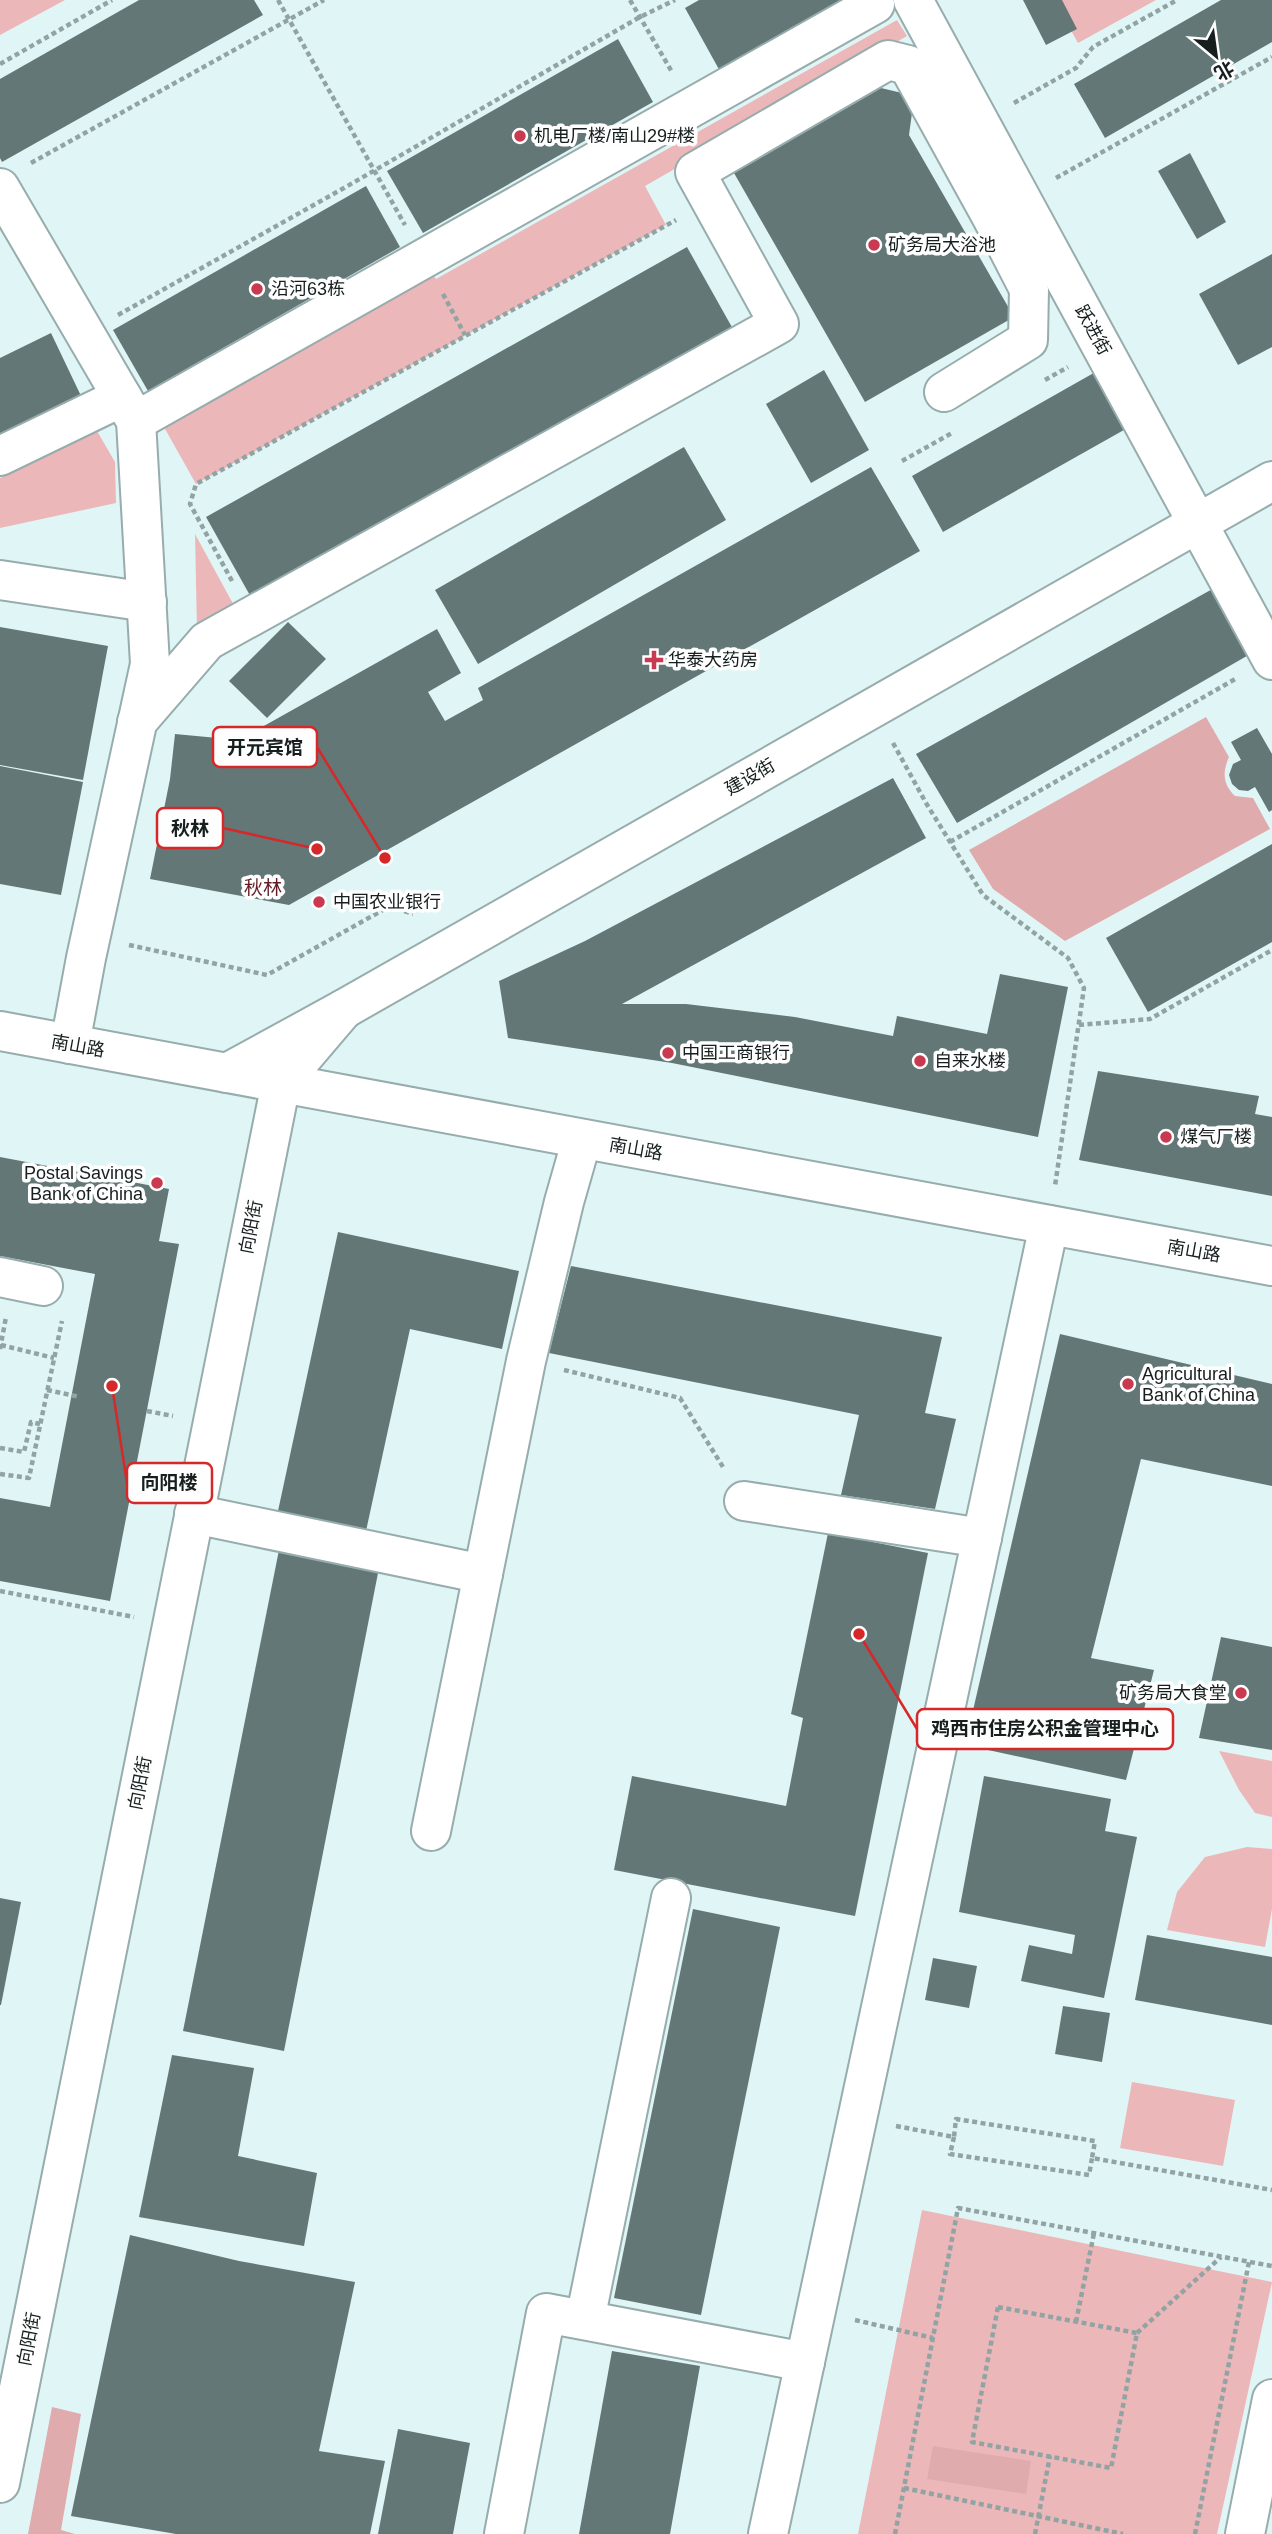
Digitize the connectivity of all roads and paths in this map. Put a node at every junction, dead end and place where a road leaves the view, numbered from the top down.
1 (112, 0) edge
2 (278, 0) edge
3 (324, 0) edge
4 (630, 0) edge
5 (675, 0) edge
6 (913, 0) edge
7 (1177, 0) edge
8 (875, 4) dead end
9 (639, 16) junction
10 (289, 19) junction
11 (1272, 57) edge
12 (0, 64) edge
13 (693, 107) junction
14 (980, 123) junction
15 (374, 171) junction
16 (1057, 177) dead end
17 (12, 178) edge
18 (711, 202) junction
19 (1009, 213) junction
20 (433, 275) junction
21 (84, 331) junction
22 (465, 335) junction
23 (944, 392) dead end
24 (129, 409) junction
25 (0, 456) edge
26 (1272, 481) edge
27 (1198, 523) junction
28 (0, 580) edge
29 (147, 602) junction
30 (251, 617) junction
31 (1272, 659) edge
32 (873, 707) junction
33 (136, 722) junction
34 (950, 842) junction
35 (412, 914) dead end
36 (138, 947) dead end
37 (1272, 950) edge
38 (344, 1009) junction
39 (1079, 1025) junction
40 (0, 1031) edge
41 (70, 1044) junction
42 (227, 1073) junction
43 (281, 1083) junction
44 (582, 1139) junction
45 (1049, 1225) junction
46 (1272, 1266) edge
47 (5, 1291) edge
48 (53, 1300) joint
49 (0, 1347) edge
50 (54, 1357) junction
51 (593, 1377) dead end
52 (47, 1390) junction
53 (80, 1397) dead end
54 (40, 1424) junction
55 (0, 1448) edge
56 (0, 1474) edge
57 (744, 1501) joint
58 (194, 1514) junction
59 (982, 1538) junction
60 (483, 1574) junction
61 (0, 1591) edge
62 (172, 1624) junction
63 (431, 1831) dead end
64 (671, 1898) dead end
65 (858, 2118) junction
66 (954, 2137) junction
67 (1092, 2158) junction
68 (1272, 2190) edge
69 (1094, 2233) junction
70 (1222, 2257) junction
71 (1249, 2262) junction
72 (1272, 2266) edge
73 (851, 2318) dead end
74 (585, 2320) junction
75 (1076, 2322) junction
76 (1137, 2333) junction
77 (933, 2338) junction
78 (805, 2362) junction
79 (1272, 2399) edge
80 (1050, 2456) junction
81 (0, 2483) edge
82 (904, 2488) junction
83 (1038, 2516) junction
84 (1098, 2532) edge
85 (504, 2534) edge
86 (768, 2534) edge
87 (895, 2534) edge
88 (1035, 2534) edge
89 (1123, 2534) edge
90 (1195, 2534) edge
91 (1245, 2534) edge

1 - 12 path
2 - 10 path
3 - 10 path
4 - 9 path
5 - 9 path
6 - 14 street, 跃进街
7 - 14 path
8 - 13 street
9 - 13 path
9 - 15 path
10 - 15 path
10 - 17 path
11 - 16 path
13 - 20 street
14 - 19 street, 跃进街
15 - 20 path
15 - 21 path
17 - 21 street
18 - 19 street
18 - 22 path
18 - 30 street
19 - 23 street
19 - 27 street, 跃进街
20 - 22 path
20 - 24 street
21 - 24 street
22 - 30 path
24 - 25 street
24 - 29 street
26 - 27 street, 建设街
27 - 31 street, 跃进街
27 - 32 street, 建设街
28 - 29 street
29 - 33 street
30 - 33 street
31 - 34 path
32 - 34 path
32 - 38 street, 建设街
33 - 41 street
34 - 39 path
35 - 36 path
37 - 39 path
38 - 42 street, 建设街
38 - 43 street
39 - 45 path
40 - 41 street, 南山路
41 - 42 street, 南山路
42 - 43 street, 南山路
43 - 44 street, 南山路
43 - 58 street, 向阳街
44 - 45 street, 南山路
44 - 60 street
45 - 46 street, 南山路
45 - 59 street
47 - 48 street
47 - 49 path
48 - 50 path
49 - 50 path
50 - 52 path
51 - 57 path
52 - 53 path
52 - 54 path
54 - 55 path
54 - 56 path
57 - 59 street
58 - 60 street
58 - 62 street, 向阳街
59 - 65 street
60 - 63 street
61 - 62 path
62 - 81 street, 向阳街
64 - 74 street
65 - 66 path
65 - 78 street
66 - 67 path
66 - 67 path
67 - 68 path
69 - 70 path
69 - 75 path
69 - 77 path
70 - 71 path
70 - 76 path
71 - 72 path
71 - 90 path
73 - 77 path
74 - 78 street
74 - 85 street
75 - 76 path
75 - 80 path
76 - 80 path
77 - 82 path
78 - 86 street
79 - 91 street
80 - 83 path
82 - 83 path
82 - 87 path
83 - 84 path
83 - 88 path
84 - 89 path

